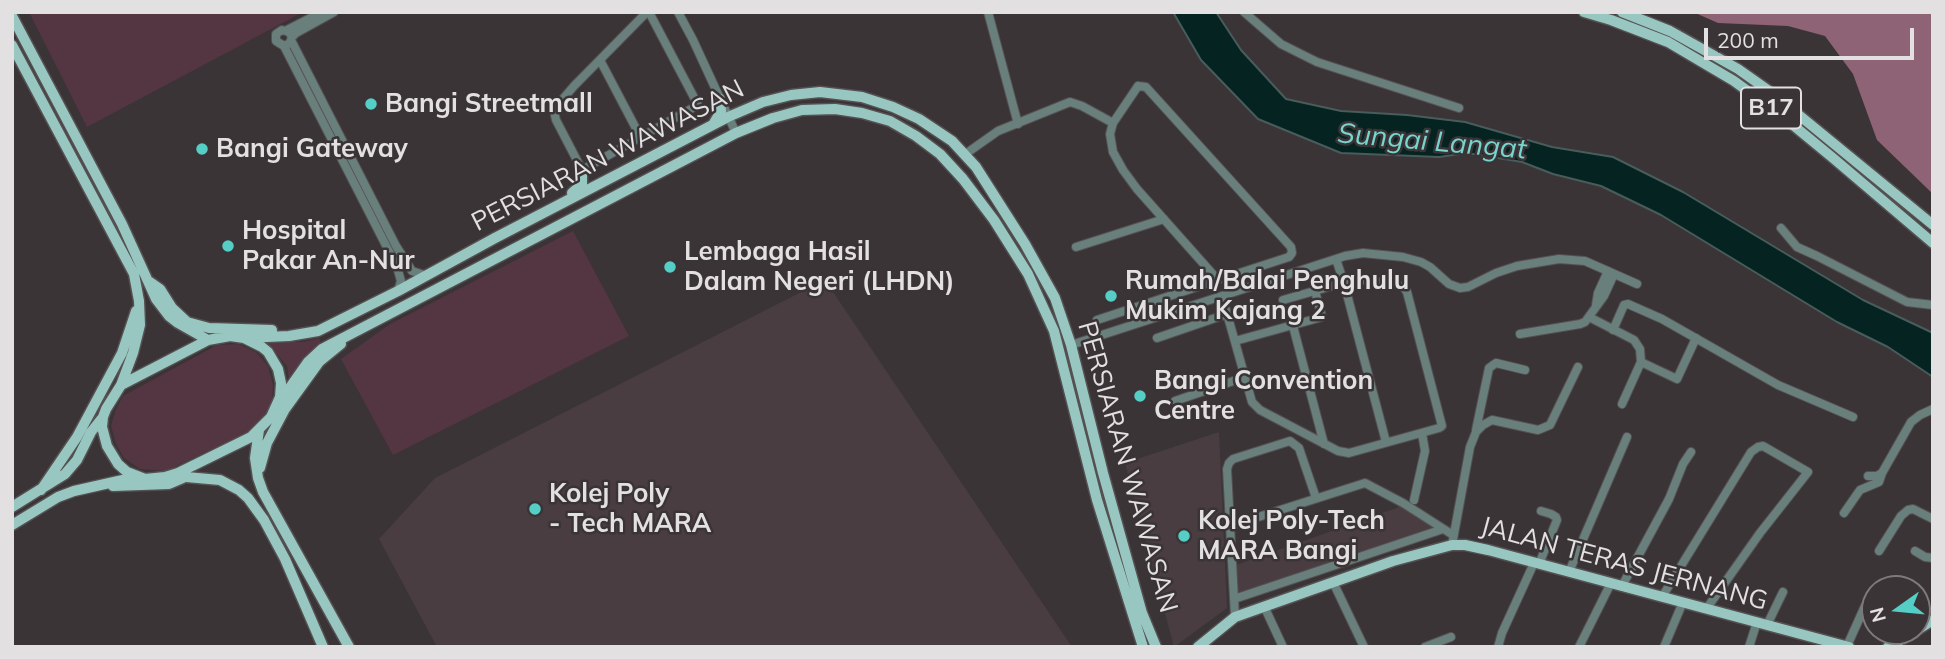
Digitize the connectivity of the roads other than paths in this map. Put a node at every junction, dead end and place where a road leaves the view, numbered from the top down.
1 (322, 12) edge
2 (334, 12) edge
3 (648, 12) edge
4 (678, 12) edge
5 (988, 12) edge
6 (1244, 12) edge
7 (1584, 12) edge
8 (1622, 12) edge
9 (12, 16) edge
10 (288, 38) junction
11 (12, 45) edge
12 (600, 60) junction
13 (721, 102) junction
14 (1459, 108) dead end
15 (746, 109) junction
16 (728, 117) junction
17 (1113, 122) junction
18 (1018, 124) junction
19 (712, 125) junction
20 (736, 133) junction
21 (641, 138) junction
22 (940, 154) junction
23 (964, 155) junction
24 (582, 170) junction
25 (963, 179) junction
26 (563, 202) junction
27 (1164, 219) junction
28 (1933, 225) edge
29 (1781, 228) dead end
30 (1933, 243) edge
31 (1076, 247) dead end
32 (1336, 259) junction
33 (1611, 273) junction
34 (1239, 274) junction
35 (427, 276) junction
36 (1218, 280) junction
37 (148, 281) junction
38 (1344, 283) junction
39 (1637, 284) dead end
40 (1243, 289) junction
41 (398, 291) junction
42 (1315, 291) junction
43 (1222, 296) junction
44 (1283, 300) dead end
45 (139, 301) junction
46 (1933, 305) edge
47 (1227, 314) junction
48 (1589, 317) junction
49 (1097, 320) dead end
50 (1293, 326) junction
51 (1614, 330) junction
52 (318, 331) junction
53 (355, 331) junction
54 (1054, 331) junction
55 (1520, 334) dead end
56 (244, 338) junction
57 (1157, 338) dead end
58 (1696, 338) junction
59 (208, 340) junction
60 (1235, 341) junction
61 (1071, 345) junction
62 (1641, 362) junction
63 (1578, 367) dead end
64 (1525, 370) dead end
65 (1066, 375) junction
66 (1245, 377) junction
67 (121, 385) junction
68 (1175, 401) dead end
69 (1622, 404) dead end
70 (277, 406) junction
71 (1933, 409) edge
72 (103, 417) junction
73 (1853, 417) dead end
74 (259, 430) junction
75 (1476, 432) junction
76 (1422, 433) junction
77 (1627, 436) dead end
78 (1386, 442) junction
79 (1324, 444) junction
80 (1691, 452) dead end
81 (1103, 473) junction
82 (1882, 473) junction
83 (169, 476) junction
84 (1868, 476) dead end
85 (136, 477) junction
86 (186, 477) junction
87 (258, 478) junction
88 (99, 486) junction
89 (41, 490) junction
90 (1316, 498) junction
91 (1097, 500) junction
92 (1414, 500) dead end
93 (12, 507) edge
94 (1541, 511) dead end
95 (1844, 513) dead end
96 (1116, 519) junction
97 (1933, 519) edge
98 (12, 525) edge
99 (1230, 526) junction
100 (1443, 529) junction
101 (1452, 540) junction
102 (1879, 551) dead end
103 (1915, 551) dead end
104 (1933, 558) edge
105 (1536, 564) junction
106 (1569, 572) junction
107 (1334, 582) junction
108 (1617, 584) junction
109 (1783, 592) dead end
110 (1662, 597) junction
111 (1234, 599) junction
112 (1683, 602) junction
113 (1264, 606) junction
114 (1707, 608) junction
115 (1861, 616) edge
116 (1235, 617) junction
117 (1762, 623) junction
118 (1451, 637) dead end
119 (1199, 645) edge
120 (1151, 646) edge
121 (323, 647) edge
122 (349, 647) edge
123 (1283, 647) edge
124 (1364, 647) edge
125 (1425, 647) edge
126 (1498, 647) edge
127 (1579, 647) edge
128 (1664, 647) edge
129 (1749, 647) edge
130 (1848, 647) edge

1 - 10 street
2 - 10 street
3 - 12 street
3 - 21 street
4 - 13 street
5 - 18 street
6 - 14 street
7 - 30 main road, B17
8 - 28 main road, B17
9 - 37 main road
10 - 35 street
10 - 41 street
11 - 45 main road
12 - 21 street
12 - 24 street
13 - 15 main road
13 - 16 street
13 - 19 main road
15 - 16 main road, PERSIARAN WAWASAN
15 - 23 main road, PERSIARAN WAWASAN
16 - 19 main road, PERSIARAN WAWASAN
16 - 20 street
17 - 18 street
17 - 27 street
17 - 34 street
18 - 23 street
19 - 26 main road, PERSIARAN WAWASAN
20 - 22 main road, PERSIARAN WAWASAN
20 - 53 main road, PERSIARAN WAWASAN
21 - 24 street
22 - 23 main road
22 - 25 main road, PERSIARAN WAWASAN
23 - 25 main road
23 - 61 main road, PERSIARAN WAWASAN
24 - 26 main road
25 - 54 main road, PERSIARAN WAWASAN
26 - 35 main road, PERSIARAN WAWASAN
27 - 31 street
27 - 36 street
29 - 46 street
32 - 33 street
32 - 38 street
32 - 40 street
33 - 39 street
33 - 48 street
34 - 36 street
34 - 40 street
35 - 41 main road, PERSIARAN WAWASAN
36 - 49 street
37 - 52 main road
37 - 59 main road
38 - 42 street
38 - 76 street
38 - 78 street
40 - 43 street
41 - 52 main road, PERSIARAN WAWASAN
42 - 44 street
42 - 50 street
43 - 47 street
43 - 61 street
45 - 67 main road
45 - 89 main road
47 - 57 street
47 - 60 street
48 - 51 street
48 - 55 street
50 - 60 street
50 - 79 street
51 - 58 street
51 - 62 street
52 - 56 main road, PERSIARAN WAWASAN
53 - 70 main road, PERSIARAN WAWASAN
53 - 87 main road
54 - 61 main road
54 - 65 main road, PERSIARAN WAWASAN
56 - 59 main road
56 - 70 main road
58 - 62 street
58 - 73 street
59 - 67 main road
60 - 66 street
61 - 65 main road
61 - 81 main road, PERSIARAN WAWASAN
62 - 69 street
63 - 75 street
64 - 75 street
65 - 91 main road, PERSIARAN WAWASAN
66 - 68 street
66 - 79 street
67 - 72 main road
70 - 74 main road
71 - 82 street
72 - 85 main road
72 - 89 main road
74 - 83 main road
74 - 87 main road
75 - 101 street
76 - 78 street
76 - 92 street
77 - 106 street
78 - 79 street
80 - 108 street
81 - 91 main road
81 - 96 main road, PERSIARAN WAWASAN
82 - 84 street
82 - 95 street
83 - 85 main road
83 - 86 main road
85 - 88 main road
86 - 88 main road
86 - 121 main road
87 - 122 main road
88 - 98 main road
89 - 93 main road
90 - 99 street
90 - 99 street
90 - 100 street
91 - 96 main road
91 - 120 main road, PERSIARAN WAWASAN
94 - 105 street
96 - 120 main road, PERSIARAN WAWASAN
97 - 102 street
99 - 111 street
100 - 101 street
100 - 111 street
101 - 105 main road, JALAN TERAS JERNANG
101 - 107 main road, JALAN TERAS JERNANG
103 - 104 street
105 - 106 main road, JALAN TERAS JERNANG
105 - 126 street
106 - 108 main road, JALAN TERAS JERNANG
107 - 113 main road, JALAN TERAS JERNANG
107 - 124 street
108 - 110 main road, JALAN TERAS JERNANG
108 - 127 street
109 - 117 street
110 - 112 main road, JALAN TERAS JERNANG
110 - 114 street
111 - 116 street
112 - 114 main road, JALAN TERAS JERNANG
112 - 128 street
113 - 116 main road, JALAN TERAS JERNANG
113 - 123 street
114 - 117 main road, JALAN TERAS JERNANG
115 - 130 street
116 - 119 main road, JALAN TERAS JERNANG
117 - 129 street
117 - 130 main road, JALAN TERAS JERNANG
118 - 125 street

